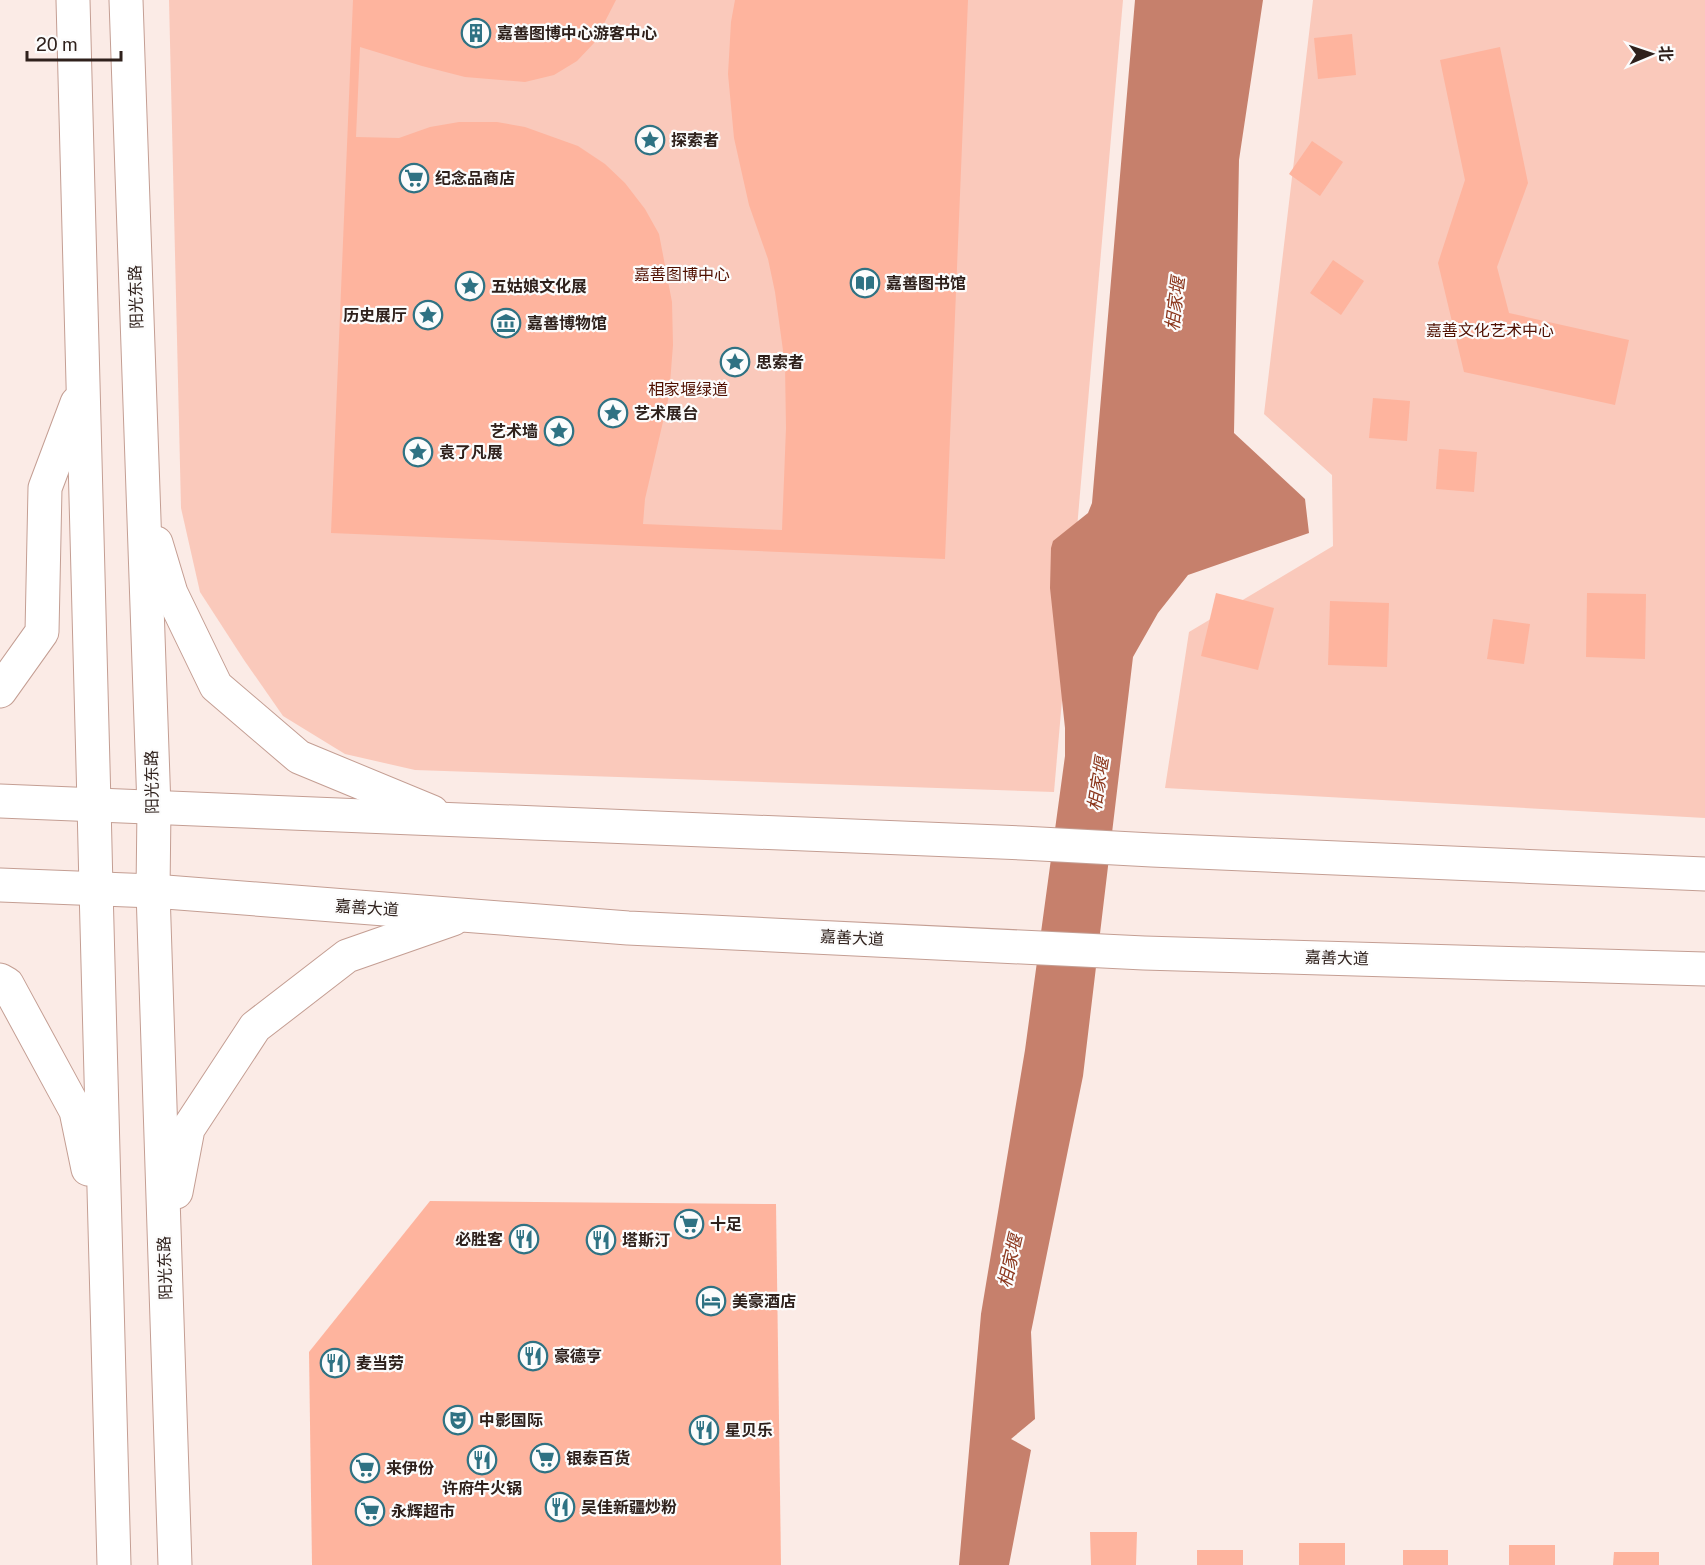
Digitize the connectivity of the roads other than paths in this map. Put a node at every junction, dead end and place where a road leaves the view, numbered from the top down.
1 (73, 0) edge
2 (126, 0) edge
3 (83, 387) junction
4 (143, 499) junction
5 (0, 691) edge
6 (0, 801) edge
7 (94, 804) junction
8 (153, 808) junction
9 (453, 820) junction
10 (1705, 874) edge
11 (0, 885) edge
12 (96, 888) junction
13 (153, 891) junction
14 (465, 915) junction
15 (1705, 969) edge
16 (0, 980) edge
17 (106, 1253) junction
18 (165, 1255) junction
19 (114, 1565) edge
20 (175, 1565) edge

1 - 3 main road
2 - 4 main road, 阳光东路
3 - 5 main road
3 - 7 main road
4 - 8 main road, 阳光东路
4 - 9 main road
6 - 7 main road
7 - 8 main road
7 - 12 main road
8 - 9 main road
8 - 13 main road, 阳光东路
9 - 10 main road
11 - 12 main road, 嘉善大道
12 - 13 main road, 嘉善大道
12 - 17 main road
13 - 14 main road, 嘉善大道
13 - 18 main road, 阳光东路
14 - 15 main road, 嘉善大道
14 - 18 main road
16 - 17 main road
17 - 19 main road
18 - 20 main road, 阳光东路

